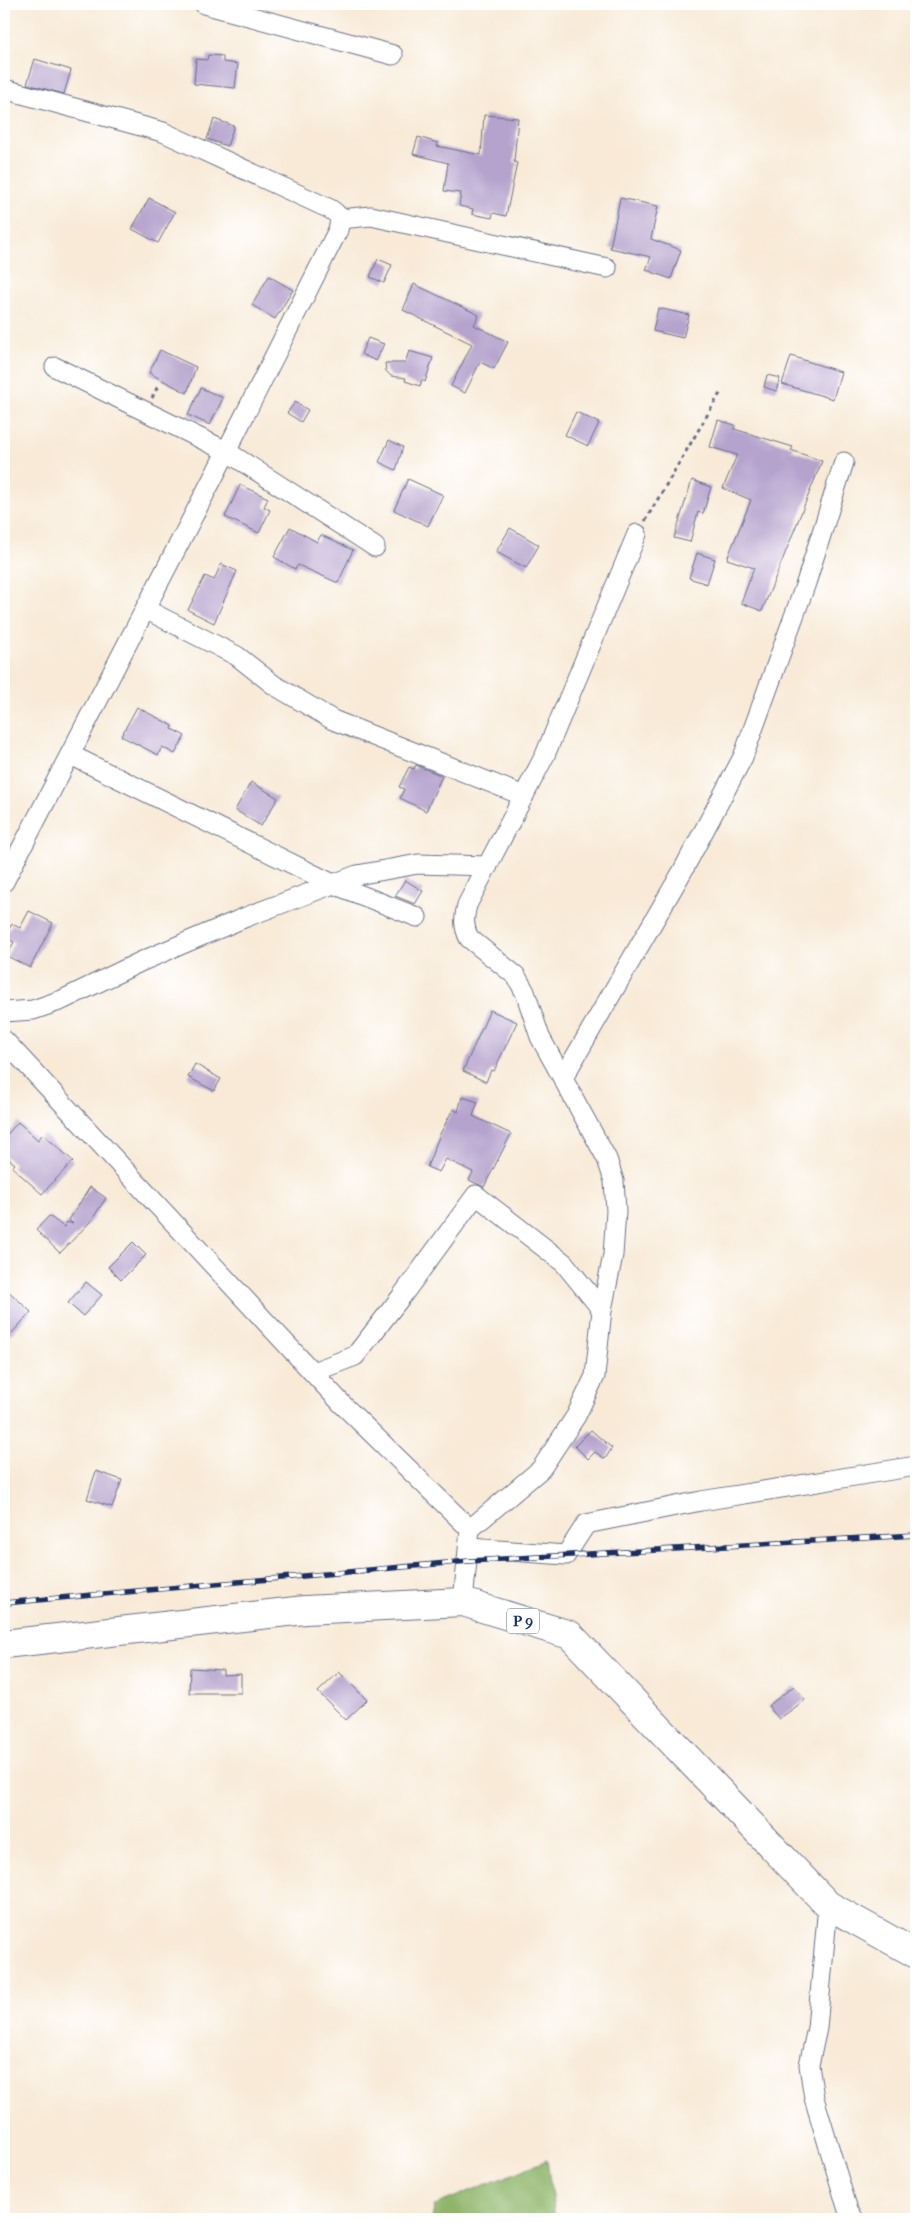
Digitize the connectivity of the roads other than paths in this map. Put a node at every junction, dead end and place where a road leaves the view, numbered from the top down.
1 (204, 4) edge
2 (393, 55) dead end
3 (4, 88) edge
4 (340, 219) junction
5 (607, 268) dead end
6 (55, 367) dead end
7 (226, 452) junction
8 (844, 462) dead end
9 (637, 534) road end
10 (375, 547) dead end
11 (145, 609) junction
12 (79, 759) dead end
13 (524, 796) junction
14 (488, 866) junction
15 (4, 882) edge
16 (333, 884) junction
17 (416, 917) dead end
18 (4, 1012) edge
19 (4, 1040) edge
20 (563, 1078) junction
21 (602, 1310) junction
22 (313, 1372) junction
23 (916, 1466) edge
24 (470, 1529) junction
25 (469, 1548) junction
26 (463, 1602) junction
27 (4, 1644) edge
28 (828, 1905) junction
29 (916, 1954) edge
30 (854, 2219) edge

1 - 2 street
3 - 4 street
4 - 5 street
4 - 7 street
6 - 7 street
7 - 10 street
7 - 11 street
8 - 20 street
9 - 13 street
11 - 13 street
11 - 15 street
12 - 16 street
13 - 14 street
14 - 16 street
14 - 20 street
16 - 17 street
16 - 18 street
19 - 22 street
20 - 21 street
21 - 22 street
21 - 24 street
22 - 24 street
23 - 25 street
24 - 25 street
25 - 26 street
26 - 27 main road, P 9
26 - 28 main road, P 9
28 - 29 main road, P 9
28 - 30 street

